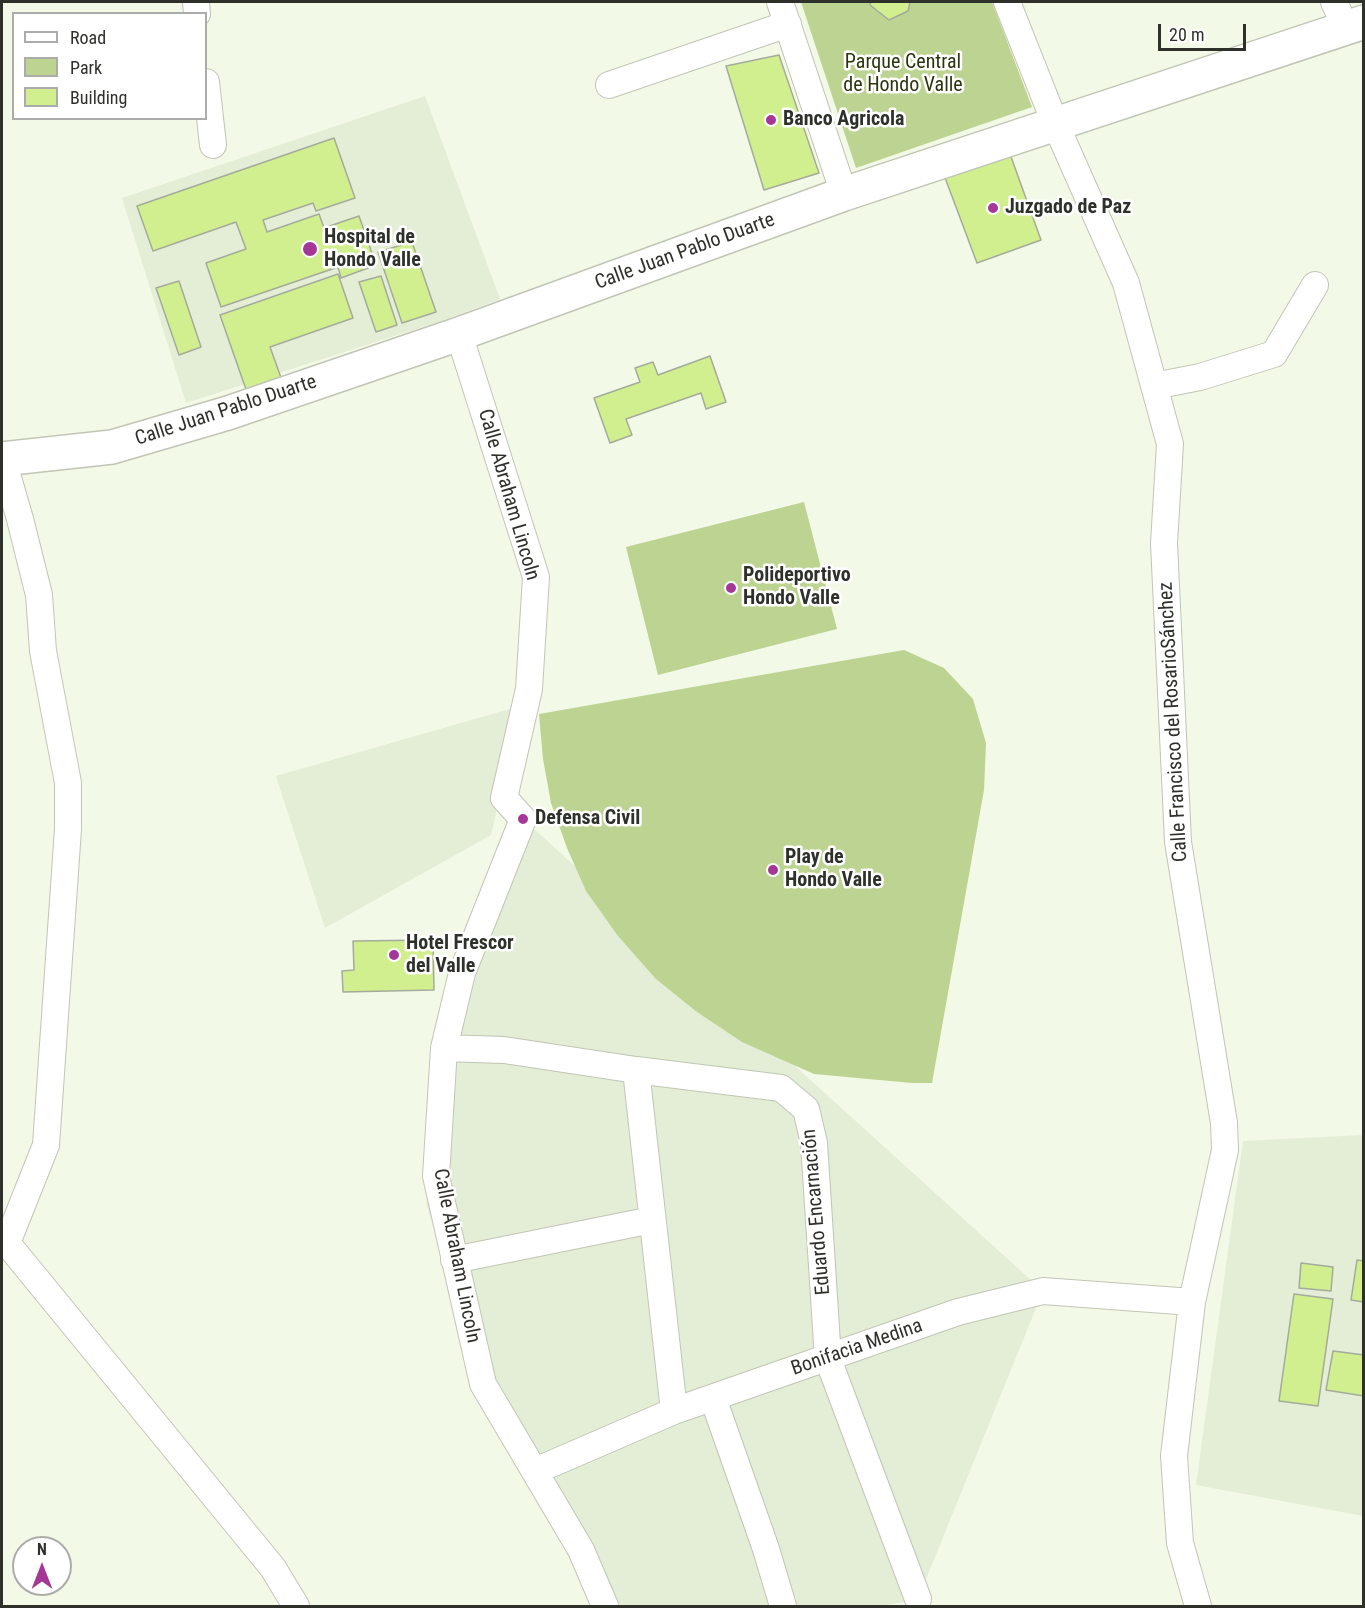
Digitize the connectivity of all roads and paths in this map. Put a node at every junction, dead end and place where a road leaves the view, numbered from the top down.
1 (1007, 2) edge
2 (784, 13) edge
3 (1348, 17) edge
4 (609, 85) dead end
5 (207, 91) edge
6 (1055, 123) junction
7 (213, 145) dead end
8 (844, 194) junction
9 (1315, 285) dead end
10 (459, 334) junction
11 (1154, 386) junction
12 (2, 458) edge
13 (444, 1048) junction
14 (636, 1070) junction
15 (652, 1220) junction
16 (4, 1241) edge
17 (454, 1260) junction
18 (1192, 1302) junction
19 (828, 1359) junction
20 (713, 1398) junction
21 (674, 1411) junction
22 (535, 1471) junction
23 (918, 1599) dead end
24 (296, 1606) edge
25 (605, 1606) edge
26 (783, 1606) edge
27 (1198, 1606) edge

1 - 6 street, Calle Francisco del RosarioSánchez
2 - 4 street
2 - 8 street
3 - 6 street, Calle Juan Pablo Duarte
5 - 7 street
6 - 8 street, Calle Juan Pablo Duarte
6 - 11 street, Calle Francisco del RosarioSánchez
8 - 10 street, Calle Juan Pablo Duarte
9 - 11 street
10 - 12 street, Calle Juan Pablo Duarte
10 - 13 street, Calle Abraham Lincoln
11 - 18 street, Calle Francisco del RosarioSánchez
12 - 16 street
13 - 14 street, Eduardo Encarnación
13 - 17 street, Calle Abraham Lincoln
14 - 15 street
14 - 19 street, Eduardo Encarnación
15 - 17 street
15 - 21 street
16 - 24 street
17 - 22 street, Calle Abraham Lincoln
18 - 19 street, Bonifacia Medina
18 - 27 street, Calle Francisco del RosarioSánchez
19 - 20 street, Bonifacia Medina
19 - 23 street, Eduardo Encarnación
20 - 21 street, Bonifacia Medina
20 - 26 street
21 - 22 street, Bonifacia Medina
22 - 25 street, Calle Abraham Lincoln

